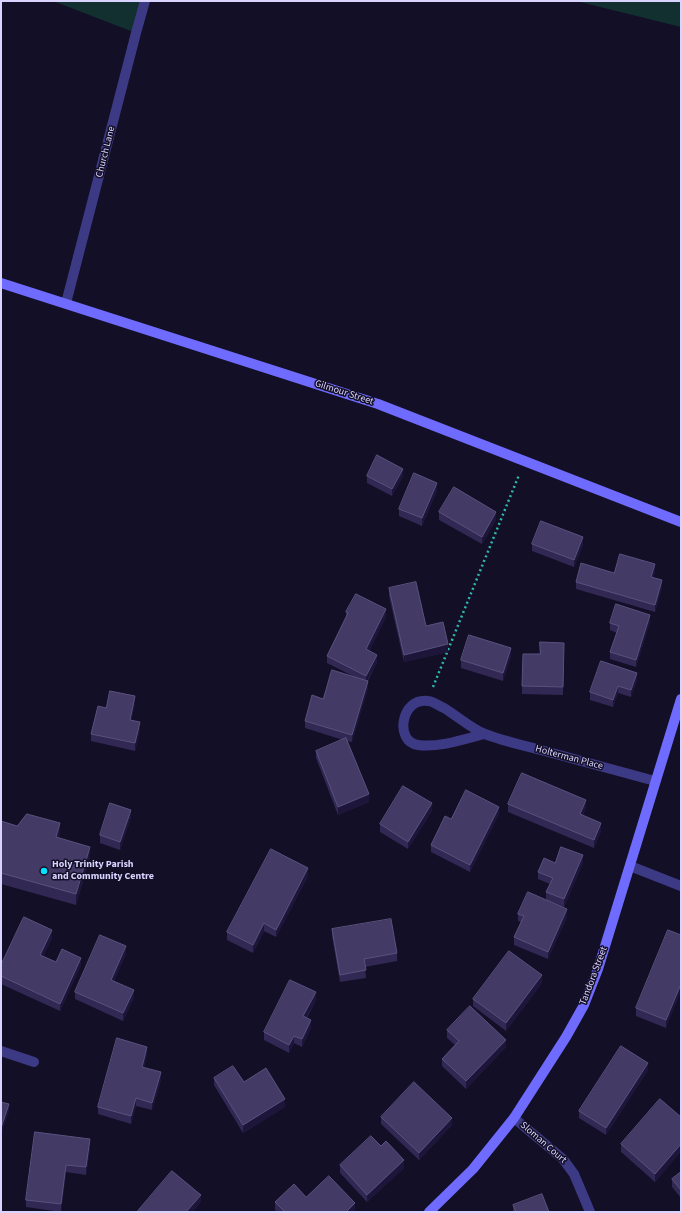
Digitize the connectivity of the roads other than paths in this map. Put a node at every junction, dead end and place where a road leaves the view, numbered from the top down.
1 (145, 1) edge
2 (1, 283) edge
3 (66, 303) junction
4 (681, 522) edge
5 (681, 699) edge
6 (484, 734) junction
7 (655, 781) junction
8 (630, 866) junction
9 (681, 886) edge
10 (1, 1051) edge
11 (34, 1062) dead end
12 (514, 1118) junction
13 (429, 1212) edge
14 (590, 1212) edge

1 - 3 street, Church Lane
2 - 3 main road, Gilmour Street
3 - 4 main road, Gilmour Street
5 - 7 main road, Tandora Street
6 - 6 street, Holterman Place
6 - 7 street, Holterman Place
7 - 8 main road, Tandora Street
8 - 9 street
8 - 12 main road, Tandora Street
10 - 11 street
12 - 13 main road, Tandora Street
12 - 14 street, Sloman Court

